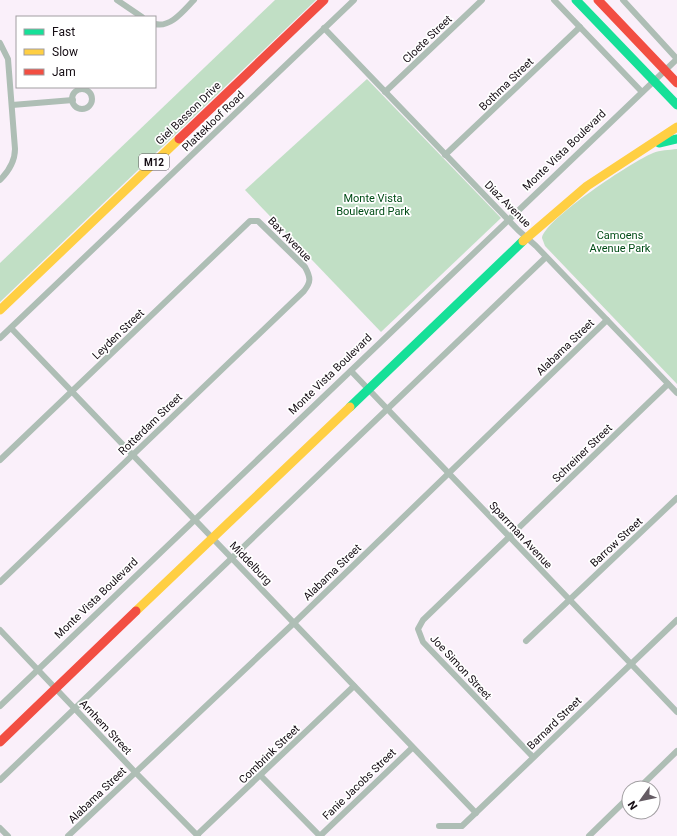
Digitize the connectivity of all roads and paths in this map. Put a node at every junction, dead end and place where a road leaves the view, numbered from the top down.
1 (117, 0) edge
2 (194, 0) edge
3 (324, 0) edge
4 (354, 0) edge
5 (482, 0) edge
6 (554, 0) edge
7 (576, 0) edge
8 (598, 0) edge
9 (623, 0) edge
10 (141, 16) edge
11 (156, 24) edge
12 (580, 27) junction
13 (324, 28) junction
14 (0, 43) edge
15 (677, 59) edge
16 (664, 70) junction
17 (654, 80) junction
18 (677, 83) edge
19 (386, 92) junction
20 (642, 92) junction
21 (73, 100) dead end
22 (12, 105) junction
23 (677, 105) edge
24 (677, 127) edge
25 (677, 139) edge
26 (645, 149) junction
27 (445, 155) junction
28 (0, 180) edge
29 (509, 220) junction
30 (250, 222) joint
31 (527, 237) junction
32 (546, 256) junction
33 (311, 280) joint
34 (0, 310) edge
35 (607, 320) junction
36 (11, 328) junction
37 (0, 338) edge
38 (351, 371) junction
39 (668, 384) junction
40 (368, 389) junction
41 (72, 391) junction
42 (677, 393) edge
43 (388, 409) junction
44 (132, 455) junction
45 (0, 460) edge
46 (449, 473) junction
47 (677, 498) edge
48 (195, 520) junction
49 (509, 536) junction
50 (213, 539) junction
51 (231, 558) junction
52 (0, 582) edge
53 (569, 600) junction
54 (677, 620) edge
55 (294, 623) junction
56 (0, 630) edge
57 (526, 641) dead end
58 (631, 664) junction
59 (38, 669) junction
60 (354, 686) junction
61 (56, 688) junction
62 (0, 706) edge
63 (74, 708) junction
64 (677, 712) edge
65 (0, 742) edge
66 (412, 748) junction
67 (677, 751) edge
68 (533, 757) junction
69 (135, 772) junction
70 (261, 776) junction
71 (0, 780) edge
72 (647, 780) edge
73 (621, 805) edge
74 (476, 812) junction
75 (440, 826) dead end
76 (0, 828) edge
77 (198, 835) edge
78 (8, 836) edge
79 (68, 836) edge
80 (320, 836) edge
81 (589, 836) edge

1 - 10 street
2 - 11 street
3 - 34 main road, Giel Basson Drive / M12
4 - 13 street, Plattekloof Road
5 - 19 street, Cloete Street
6 - 12 street
7 - 17 main road
8 - 16 main road
9 - 15 street
12 - 20 street
12 - 27 street, Bothma Street
13 - 19 street, Diaz Avenue
13 - 36 street, Plattekloof Road
14 - 22 street
15 - 16 street, Monte Vista Boulevard
16 - 17 street, Monte Vista Boulevard
16 - 18 main road
17 - 20 street, Monte Vista Boulevard
17 - 23 main road
19 - 27 street, Diaz Avenue
20 - 29 street, Monte Vista Boulevard
21 - 22 street
22 - 28 street
24 - 26 main road
25 - 26 main road
26 - 31 main road
27 - 29 street, Diaz Avenue
29 - 31 street, Diaz Avenue
29 - 38 street, Monte Vista Boulevard
30 - 33 street, Bax Avenue
30 - 41 street, Leyden Street
31 - 32 street, Diaz Avenue
31 - 40 main road
32 - 35 street, Diaz Avenue
32 - 43 street
33 - 44 street, Rotterdam Street
35 - 39 street, Diaz Avenue
35 - 46 street, Alabama Street
36 - 37 street, Plattekloof Road
36 - 41 street, Middelburg
38 - 40 street, Sparrman Avenue
38 - 48 street, Monte Vista Boulevard
39 - 42 street, Diaz Avenue
39 - 49 street, Schreiner Street
40 - 43 street, Sparrman Avenue
40 - 50 main road
41 - 44 street, Middelburg
41 - 45 street, Leyden Street
43 - 46 street, Sparrman Avenue
43 - 51 street
44 - 48 street, Middelburg
44 - 52 street, Rotterdam Street
46 - 49 street, Sparrman Avenue
46 - 55 street, Alabama Street
47 - 53 street, Barrow Street
48 - 50 street, Middelburg
48 - 59 street, Monte Vista Boulevard
49 - 53 street, Sparrman Avenue
49 - 68 street, Joe Simon Street
50 - 51 street, Middelburg
50 - 61 main road
51 - 55 street, Middelburg
51 - 63 street
53 - 57 street, Barrow Street
53 - 58 street, Sparrman Avenue
54 - 58 street, Barnard Street
55 - 60 street, Middelburg
55 - 69 street, Alabama Street
56 - 59 street, Arnhem Street
58 - 64 street, Sparrman Avenue
58 - 68 street, Barnard Street
59 - 61 street, Arnhem Street
59 - 62 street, Monte Vista Boulevard
60 - 66 street, Middelburg
60 - 70 street, Combrink Street
61 - 63 street, Arnhem Street
61 - 65 main road
63 - 69 street, Arnhem Street
63 - 71 street
66 - 74 street, Middelburg
66 - 80 street, Fanie Jacobs Street
67 - 72 street
68 - 74 street, Barnard Street
69 - 77 street, Arnhem Street
69 - 79 street, Alabama Street
70 - 77 street, Combrink Street
70 - 80 street
73 - 81 street
74 - 75 street, Barnard Street
76 - 78 street

